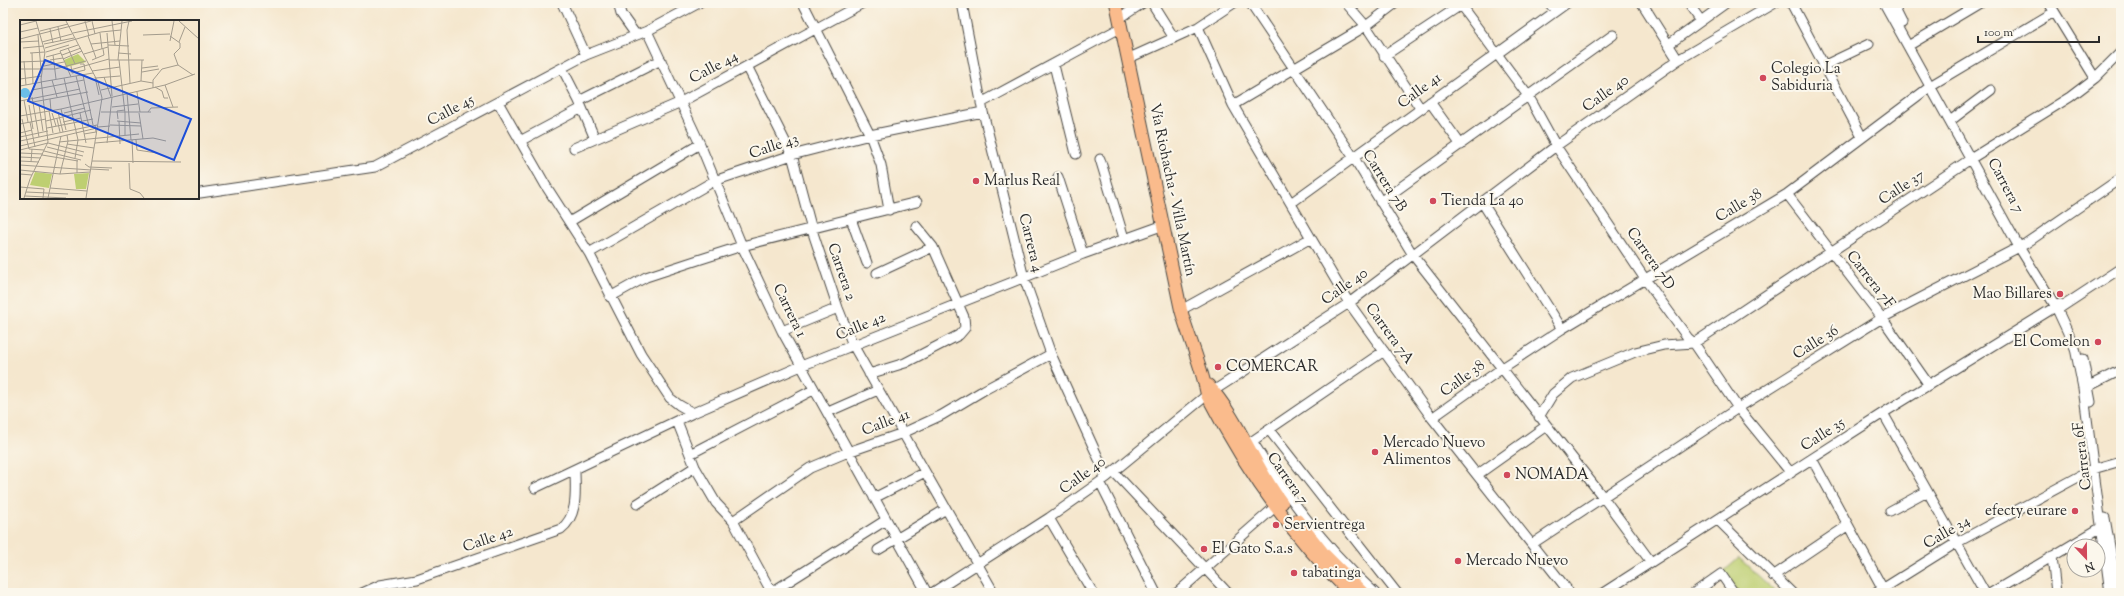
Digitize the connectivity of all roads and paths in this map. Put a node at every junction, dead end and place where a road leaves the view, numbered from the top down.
1 (562, 3) edge
2 (618, 3) edge
3 (699, 3) edge
4 (803, 3) edge
5 (863, 3) edge
6 (962, 3) edge
7 (1116, 3) edge
8 (1143, 3) edge
9 (1152, 3) edge
10 (1234, 3) edge
11 (1250, 3) edge
12 (1346, 3) edge
13 (1396, 3) edge
14 (1549, 3) edge
15 (1567, 3) edge
16 (1642, 3) edge
17 (1688, 3) edge
18 (1726, 3) edge
19 (1775, 3) edge
20 (1791, 3) edge
21 (1884, 3) edge
22 (1892, 3) edge
23 (1977, 3) edge
24 (2049, 3) edge
25 (1461, 4) edge
26 (1556, 12) junction
27 (2054, 12) junction
28 (1701, 21) junction
29 (1121, 23) junction
30 (1366, 26) junction
31 (1198, 27) junction
32 (815, 30) junction
33 (647, 31) junction
34 (636, 35) junction
35 (1613, 35) dead end
36 (1174, 38) junction
37 (1669, 44) junction
38 (1869, 44) dead end
39 (1911, 45) junction
40 (2121, 52) edge
41 (1496, 54) junction
42 (586, 55) junction
43 (1384, 56) junction
44 (1127, 59) junction
45 (660, 60) junction
46 (1678, 60) junction
47 (1054, 65) junction
48 (747, 66) junction
49 (1823, 66) junction
50 (562, 68) junction
51 (1292, 69) junction
52 (2095, 78) junction
53 (1932, 85) junction
54 (1991, 90) dead end
55 (1529, 97) junction
56 (498, 102) junction
57 (681, 102) junction
58 (1430, 102) junction
59 (581, 104) junction
60 (1233, 106) junction
61 (982, 108) junction
62 (1420, 108) junction
63 (1953, 120) junction
64 (870, 135) junction
65 (1862, 137) junction
66 (595, 139) junction
67 (520, 141) junction
68 (700, 144) junction
69 (1461, 145) junction
70 (1556, 146) junction
71 (574, 148) dead end
72 (1076, 154) dead end
73 (792, 155) junction
74 (1975, 157) junction
75 (1354, 158) junction
76 (1100, 159) dead end
77 (1058, 177) dead end
78 (2121, 178) edge
79 (714, 181) junction
80 (200, 194) dead end
81 (1787, 194) junction
82 (917, 202) dead end
83 (1380, 202) junction
84 (1482, 202) junction
85 (1290, 203) junction
86 (889, 210) junction
87 (852, 220) junction
88 (569, 222) junction
89 (916, 226) dead end
90 (1164, 226) junction
91 (812, 230) junction
92 (1124, 238) junction
93 (1311, 238) junction
94 (742, 246) junction
95 (2022, 246) junction
96 (933, 247) junction
97 (1830, 252) junction
98 (588, 253) junction
99 (1083, 254) junction
100 (1412, 255) junction
101 (867, 263) dead end
102 (2121, 268) edge
103 (877, 273) dead end
104 (1024, 278) junction
105 (1645, 279) junction
106 (610, 297) junction
107 (1349, 303) junction
108 (958, 304) junction
109 (2059, 307) junction
110 (838, 308) junction
111 (1181, 310) junction
112 (1882, 318) junction
113 (1562, 329) junction
114 (782, 331) junction
115 (1694, 343) junction
116 (853, 345) junction
117 (1384, 351) junction
118 (1051, 354) junction
119 (801, 366) junction
120 (1501, 369) junction
121 (2121, 370) edge
122 (869, 374) junction
123 (1929, 385) junction
124 (2086, 387) junction
125 (814, 390) junction
126 (878, 390) junction
127 (1210, 393) junction
128 (1738, 408) junction
129 (828, 412) junction
130 (693, 413) junction
131 (1884, 413) junction
132 (1432, 418) junction
133 (1539, 418) junction
134 (677, 421) junction
135 (1546, 426) junction
136 (1269, 430) junction
137 (903, 433) junction
138 (1246, 446) junction
139 (848, 452) junction
140 (690, 454) junction
141 (1812, 459) junction
142 (2121, 461) edge
143 (695, 467) junction
144 (2095, 468) junction
145 (575, 470) junction
146 (925, 472) junction
147 (1791, 472) junction
148 (1477, 475) junction
149 (1107, 477) junction
150 (535, 488) dead end
151 (1927, 491) junction
152 (1603, 497) junction
153 (874, 498) junction
154 (637, 504) dead end
155 (1275, 507) junction
156 (946, 509) junction
157 (1890, 511) dead end
158 (1048, 518) junction
159 (886, 520) junction
160 (1718, 520) junction
161 (733, 521) junction
162 (1847, 526) junction
163 (2104, 526) junction
164 (897, 539) junction
165 (1956, 543) junction
166 (1532, 544) junction
167 (878, 550) dead end
168 (2052, 556) junction
169 (1651, 562) junction
170 (976, 563) junction
171 (1206, 568) junction
172 (1773, 576) junction
173 (1879, 591) edge
174 (772, 592) edge
175 (2121, 592) edge
176 (362, 593) edge
177 (927, 593) edge
178 (932, 593) edge
179 (994, 593) edge
180 (1093, 593) edge
181 (1156, 593) edge
182 (1177, 593) edge
183 (1228, 593) edge
184 (1350, 593) edge
185 (1363, 593) edge
186 (1375, 593) edge
187 (1397, 593) edge
188 (1570, 593) edge
189 (1603, 593) edge
190 (1694, 593) edge
191 (1734, 593) edge
192 (1792, 593) edge
193 (1985, 593) edge
194 (1991, 593) edge
195 (2056, 593) edge
196 (2110, 593) edge
197 (2118, 593) edge

1 - 42 street
2 - 34 street
3 - 33 street, Calle 45
4 - 32 street
5 - 32 street, Calle 44
6 - 61 street, Carrera 4
7 - 29 main road, Vía Riohacha - Villa Martín
8 - 29 street, Calle 43
9 - 36 street
10 - 31 street
11 - 51 street, Carrera 7B
12 - 30 street
13 - 30 street
14 - 26 street
15 - 26 street, Calle 41
16 - 37 street
17 - 28 street
18 - 28 street
19 - 46 street, Calle 40
20 - 49 street
21 - 39 street, Carrera 7
22 - 39 street, Carrera 7
23 - 39 street
24 - 27 street
25 - 41 street, Carrera 7D
25 - 43 street
26 - 41 street, Calle 41
27 - 52 street
27 - 53 street, Calle 38
28 - 37 street
29 - 44 main road, Vía Riohacha - Villa Martín
29 - 47 street, Calle 43
30 - 43 street
30 - 51 street
31 - 36 street
31 - 60 street, Carrera 7A
32 - 48 street, Calle 44
32 - 64 street
33 - 34 street, Calle 45
33 - 45 street, Carrera 1
34 - 42 street, Calle 45
35 - 55 street
36 - 44 street
37 - 46 street
38 - 49 street
39 - 53 street, Carrera 7
40 - 52 street, Calle 37
41 - 55 street, Carrera 7D
41 - 58 street, Calle 41
42 - 50 street, Calle 45
43 - 62 street
44 - 90 main road, Vía Riohacha - Villa Martín
45 - 57 street, Carrera 1
45 - 59 street
46 - 70 street, Calle 40
47 - 61 street, Calle 43
47 - 72 street
48 - 57 street, Calle 44
48 - 73 street, Carrera 2
49 - 65 street
50 - 56 street, Calle 45
50 - 59 street
51 - 60 street
51 - 75 street, Carrera 7B
52 - 74 street, Calle 37
53 - 63 street, Carrera 7
53 - 65 street, Calle 38
54 - 63 street
55 - 69 street
55 - 70 street, Carrera 7D
56 - 67 street
56 - 80 street, Calle 45
57 - 66 street, Calle 44
57 - 68 street, Carrera 1
58 - 62 street, Calle 41
58 - 69 street
59 - 66 street
59 - 67 street
60 - 85 street, Carrera 7A
61 - 64 street, Calle 43
61 - 104 street, Carrera 4
62 - 75 street, Calle 41
63 - 74 street, Carrera 7
64 - 73 street, Calle 43
64 - 86 street
65 - 81 street, Calle 38
66 - 71 street, Calle 44
67 - 88 street
68 - 79 street, Carrera 1
68 - 88 street
69 - 83 street
70 - 84 street, Calle 40
70 - 105 street, Carrera 7D
73 - 79 street, Calle 43
73 - 91 street, Carrera 2
74 - 95 street, Carrera 7
74 - 97 street, Calle 37
75 - 83 street, Carrera 7B
75 - 85 street, Calle 41
76 - 92 street
77 - 99 street
78 - 95 street, Calle 36
79 - 94 street, Carrera 1
79 - 98 street, Calle 43
81 - 97 street, Carrera 7F
81 - 105 street, Calle 38
82 - 86 street
83 - 100 street, Carrera 7B
84 - 100 street, Calle 40
84 - 113 street
85 - 93 street, Carrera 7A
86 - 87 street
87 - 91 street
87 - 101 street
88 - 98 street
89 - 96 street
90 - 92 street, Calle 42
90 - 111 main road, Vía Riohacha - Villa Martín
91 - 94 street
91 - 110 street, Carrera 2
92 - 99 street, Calle 42
93 - 107 street, Carrera 7A
93 - 111 street
94 - 106 street
94 - 114 street, Carrera 1
95 - 109 street, Carrera 7
95 - 112 street, Calle 36
96 - 103 street
96 - 108 street
97 - 112 street, Carrera 7F
97 - 115 street, Calle 37
98 - 106 street
99 - 104 street, Calle 42
100 - 107 street, Calle 40
100 - 120 street, Carrera 7B
102 - 109 street, Calle 35
104 - 108 street, Calle 42
104 - 118 street, Carrera 4
105 - 113 street, Calle 38
105 - 115 street, Carrera 7D
106 - 130 street
107 - 117 street, Carrera 7A
107 - 127 street, Calle 40
108 - 116 street, Calle 42
108 - 122 street
109 - 123 street, Calle 35
109 - 124 street, Carrera 7
110 - 114 street
110 - 116 street, Carrera 2
111 - 127 main road, Vía Riohacha - Villa Martín
112 - 123 street, Carrera 7F
112 - 128 street, Calle 36
113 - 120 street, Calle 38
114 - 119 street, Carrera 1
115 - 128 street, Carrera 7D
115 - 133 street
116 - 119 street, Calle 42
116 - 122 street, Carrera 2
117 - 132 street, Carrera 7A
117 - 136 street
118 - 137 street, Calle 41
118 - 149 street, Carrera 4
119 - 125 street, Carrera 1
119 - 130 street, Calle 42
120 - 132 street, Calle 38
120 - 133 street, Carrera 7B
121 - 124 street
122 - 126 street, Carrera 2
123 - 131 street, Calle 35
124 - 144 street, Carrera 6F
125 - 129 street, Carrera 1
125 - 140 street
126 - 129 street
126 - 137 street, Carrera 2
127 - 138 main road, Carrera 7
127 - 149 street, Calle 40
128 - 147 street, Carrera 7D
128 - 152 street, Calle 36
129 - 139 street, Carrera 1
130 - 134 street, Calle 42
131 - 141 street, Calle 35
131 - 151 street
132 - 148 street, Carrera 7A
133 - 135 street, Carrera 7B
134 - 140 street
134 - 145 street, Calle 42
135 - 148 street
135 - 152 street, Carrera 7B
136 - 138 street
136 - 187 street
137 - 139 street, Calle 41
137 - 146 street, Carrera 2
138 - 155 main road, Carrera 7
138 - 185 main road, Carrera 7
138 - 186 street
139 - 153 street, Carrera 1
139 - 161 street, Calle 41
140 - 143 street
141 - 147 street, Calle 35
141 - 162 street
142 - 144 street, Calle 34
143 - 154 street
143 - 161 street
144 - 163 street
144 - 165 street, Calle 34
145 - 150 street, Calle 42
145 - 176 street, Calle 42
146 - 153 street
146 - 156 street, Carrera 2
147 - 160 street, Calle 35
148 - 166 street, Carrera 7A
149 - 158 street, Calle 40
149 - 171 street
149 - 181 street, Carrera 4
151 - 157 street
151 - 165 street
152 - 166 street, Calle 36
152 - 169 street, Carrera 7B
153 - 159 street, Carrera 1
155 - 171 street
155 - 184 main road, Carrera 7
156 - 164 street
156 - 170 street, Carrera 2
158 - 170 street, Calle 40
158 - 180 street
159 - 164 street, Carrera 1
159 - 174 street
160 - 169 street, Calle 35
160 - 172 street
161 - 174 street
162 - 172 street
162 - 173 street
163 - 168 street
163 - 196 street
163 - 197 street
164 - 167 street
164 - 177 street, Carrera 1
165 - 173 street, Calle 34
165 - 193 street
166 - 188 street, Carrera 7A
168 - 194 street
168 - 195 street
169 - 189 street, Calle 35
170 - 178 street, Calle 40
170 - 179 street, Carrera 2
171 - 182 street
171 - 183 street
172 - 192 street
175 - 197 street
190 - 191 street

